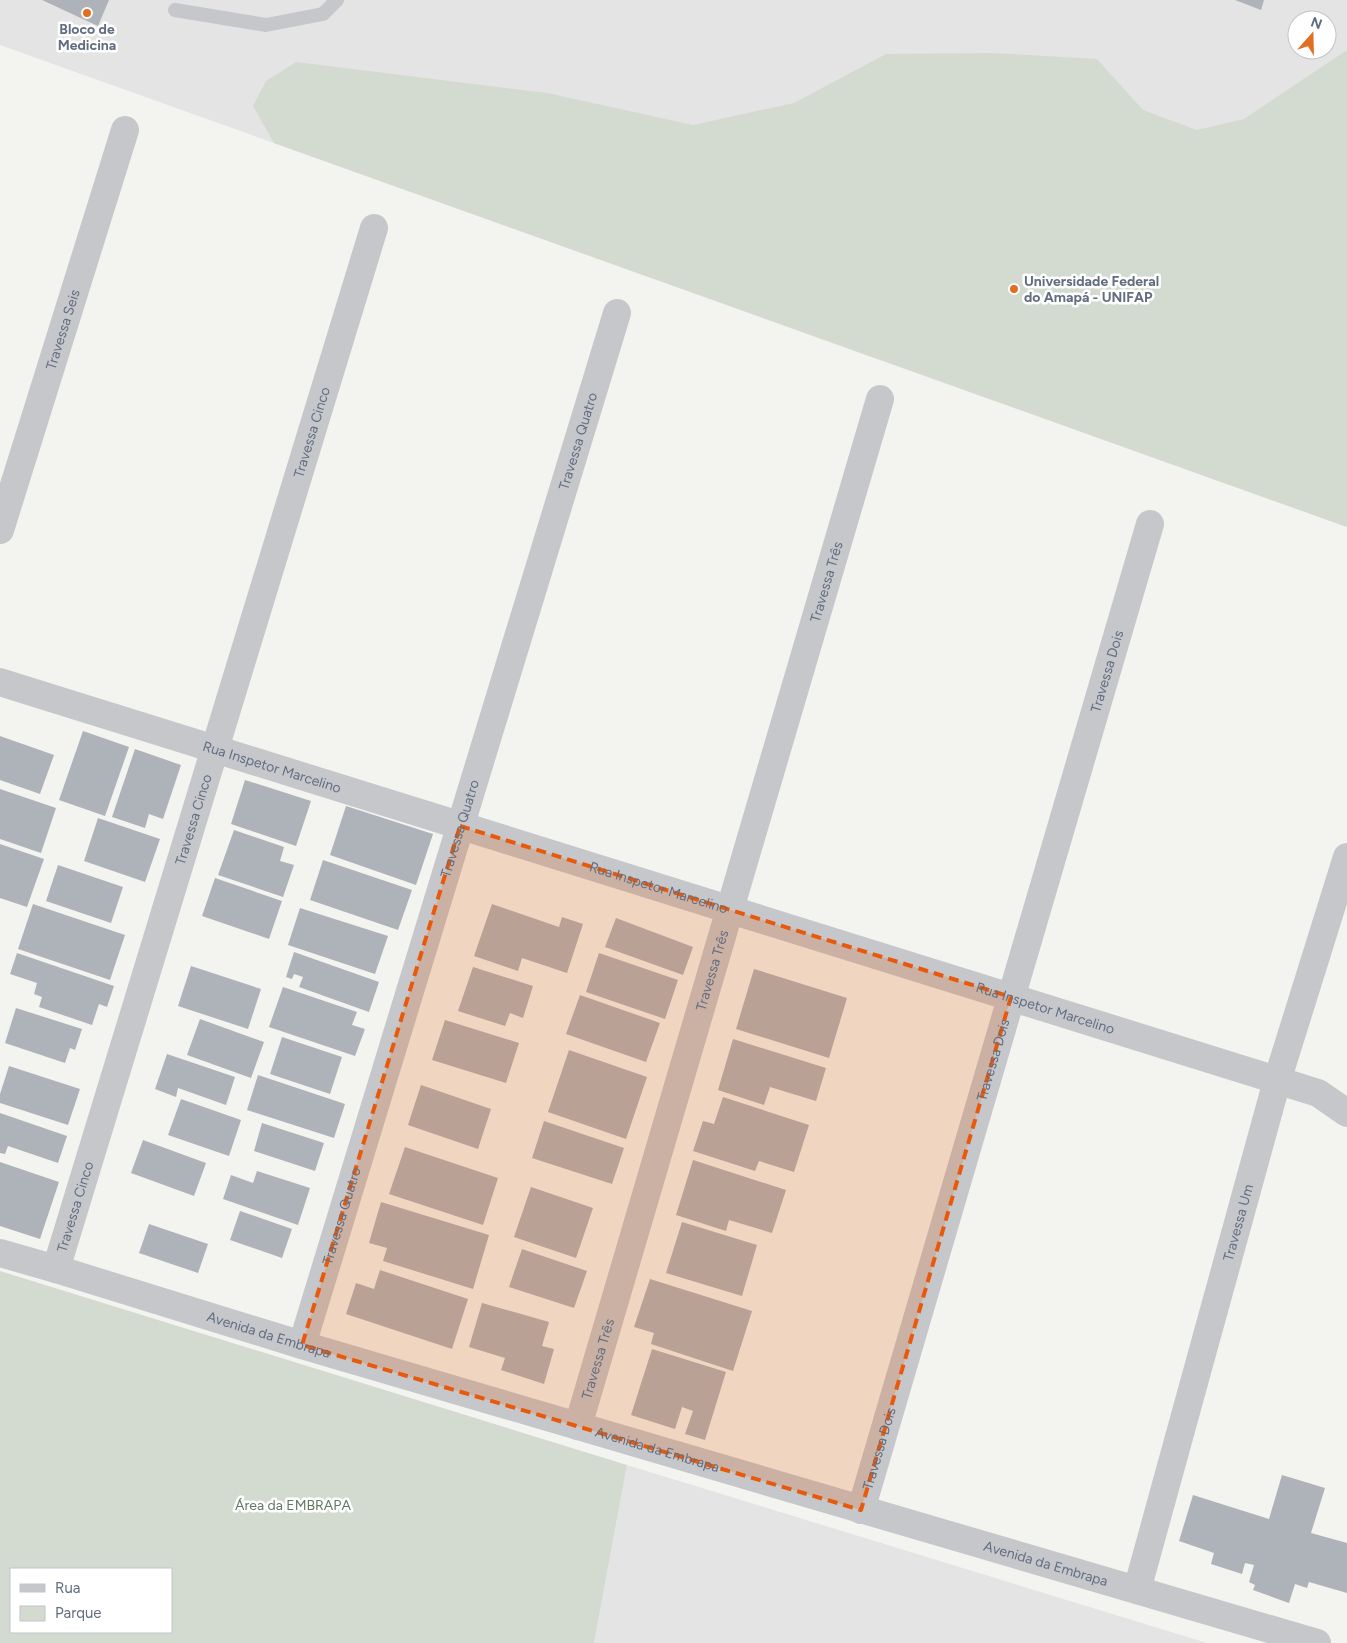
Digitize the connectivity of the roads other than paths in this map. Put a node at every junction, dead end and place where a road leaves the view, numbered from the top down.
1 (337, 0) edge
2 (175, 10) dead end
3 (125, 130) dead end
4 (374, 228) dead end
5 (617, 313) dead end
6 (880, 399) dead end
7 (1150, 524) dead end
8 (0, 530) edge
9 (0, 682) edge
10 (215, 749) junction
11 (460, 826) junction
12 (1347, 857) edge
13 (730, 910) junction
14 (1011, 998) junction
15 (1277, 1080) junction
16 (1347, 1088) edge
17 (1318, 1093) junction
18 (1347, 1112) edge
19 (0, 1253) edge
20 (56, 1269) junction
21 (302, 1345) junction
22 (578, 1426) junction
23 (861, 1510) junction
24 (1137, 1590) junction
25 (1317, 1643) edge

1 - 2 lane
3 - 8 street, Travessa Seis
4 - 10 street, Travessa Cinco
5 - 11 street, Travessa Quatro
6 - 13 street, Travessa Três
7 - 14 street, Travessa Dois
9 - 10 street, Rua Inspetor Marcelino
10 - 11 street, Rua Inspetor Marcelino
10 - 20 street, Travessa Cinco
11 - 13 street, Rua Inspetor Marcelino
11 - 21 street, Travessa Quatro
12 - 15 street, Travessa Um
13 - 14 street, Rua Inspetor Marcelino
13 - 22 street, Travessa Três
14 - 15 street, Rua Inspetor Marcelino
14 - 23 street, Travessa Dois
15 - 17 street, Rua Inspetor Marcelino
15 - 24 street, Travessa Um
16 - 17 street, Rua Inspetor Marcelino
17 - 18 street, Rua Inspetor Marcelino
19 - 20 street, Avenida da Embrapa
20 - 21 street, Avenida da Embrapa
21 - 22 street, Avenida da Embrapa
22 - 23 street, Avenida da Embrapa
23 - 24 street, Avenida da Embrapa
24 - 25 street, Avenida da Embrapa

